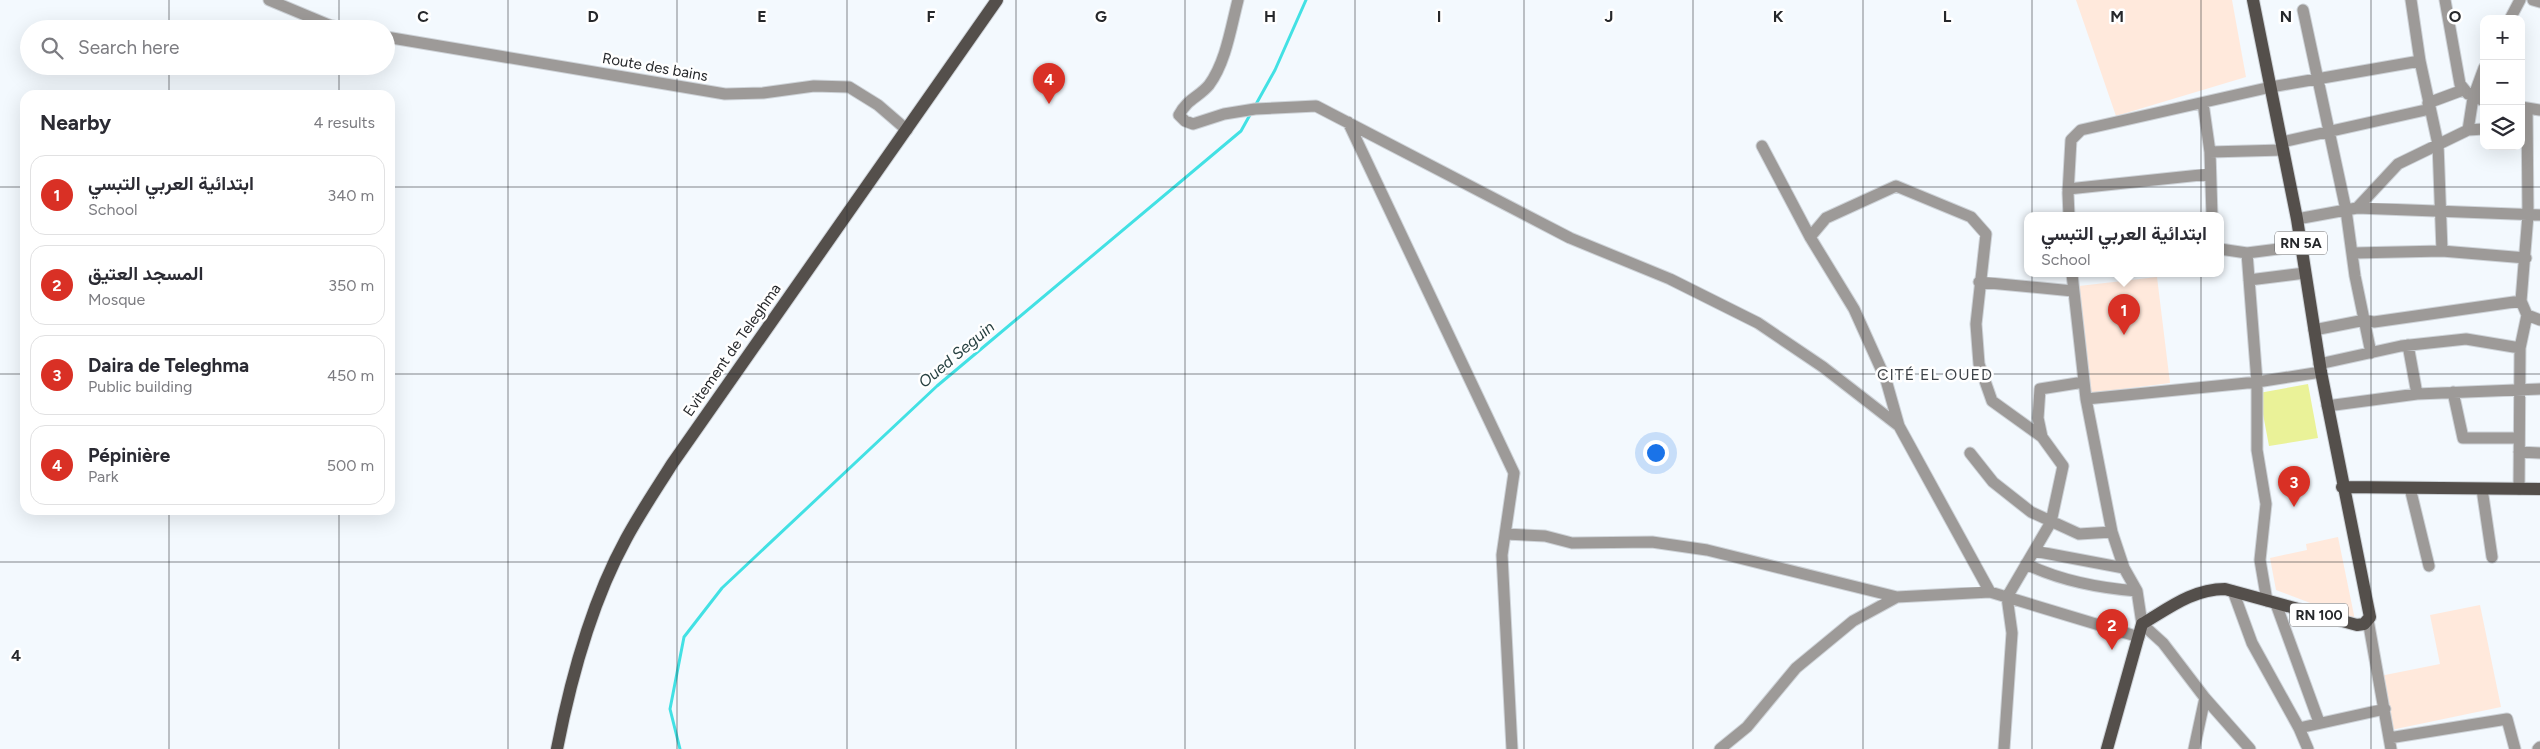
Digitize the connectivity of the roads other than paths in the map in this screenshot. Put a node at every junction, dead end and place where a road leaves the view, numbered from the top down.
1 (269, 0) edge
2 (997, 0) edge
3 (1238, 0) edge
4 (2253, 0) edge
5 (2411, 0) edge
6 (2445, 0) edge
7 (2520, 0) edge
8 (2533, 0) edge
9 (2540, 2) edge
10 (2303, 10) dead end
11 (2512, 15) edge
12 (317, 20) edge
13 (395, 39) edge
14 (2420, 61) junction
15 (2317, 79) junction
16 (2271, 87) junction
17 (2463, 90) junction
18 (2478, 99) edge
19 (2203, 103) junction
20 (2429, 106) junction
21 (2525, 107) edge
22 (2540, 110) edge
23 (1348, 122) junction
24 (2480, 129) edge
25 (906, 130) junction
26 (2327, 130) junction
27 (2468, 130) junction
28 (2438, 144) junction
29 (1762, 146) dead end
30 (2283, 146) junction
31 (2525, 149) edge
32 (2210, 152) junction
33 (2210, 174) junction
34 (2068, 189) junction
35 (2351, 209) junction
36 (2069, 212) edge
37 (2212, 212) edge
38 (2439, 212) junction
39 (2528, 214) junction
40 (2540, 215) edge
41 (2297, 219) junction
42 (1810, 237) junction
43 (2301, 246) junction
44 (2224, 250) edge
45 (2442, 251) junction
46 (2247, 253) junction
47 (2354, 253) junction
48 (2526, 258) junction
49 (2305, 272) junction
50 (2072, 277) edge
51 (2249, 280) junction
52 (1979, 282) junction
53 (2073, 291) junction
54 (2521, 301) junction
55 (2527, 315) junction
56 (2365, 320) junction
57 (2540, 320) edge
58 (2314, 330) junction
59 (2408, 345) junction
60 (2520, 348) junction
61 (2371, 353) junction
62 (2320, 368) junction
63 (2084, 382) junction
64 (2257, 382) junction
65 (2520, 388) junction
66 (2540, 389) edge
67 (2453, 392) junction
68 (2417, 394) junction
69 (2086, 400) junction
70 (2327, 406) junction
71 (1899, 426) junction
72 (2042, 437) junction
73 (2519, 438) junction
74 (2519, 452) junction
75 (1970, 453) dead end
76 (2540, 453) edge
77 (2342, 487) junction
78 (2410, 488) junction
79 (2482, 489) junction
80 (2519, 489) junction
81 (2540, 490) edge
82 (2051, 522) junction
83 (2112, 532) junction
84 (1505, 534) junction
85 (2034, 551) junction
86 (2492, 557) dead end
87 (2026, 564) junction
88 (2429, 566) dead end
89 (2124, 568) junction
90 (2137, 591) junction
91 (1990, 592) junction
92 (2233, 592) junction
93 (1897, 597) junction
94 (2007, 597) junction
95 (2272, 603) junction
96 (2368, 620) junction
97 (2142, 624) junction
98 (2139, 637) junction
99 (2205, 698) junction
100 (2384, 709) junction
101 (2319, 722) junction
102 (2299, 728) junction
103 (2390, 744) edge
104 (557, 749) edge
105 (1512, 749) edge
106 (1720, 749) edge
107 (2004, 749) edge
108 (2108, 749) edge
109 (2194, 749) edge
110 (2250, 749) edge
111 (2308, 749) edge
112 (2515, 749) edge

1 - 12 street
2 - 25 main road, Evitement de Teleghma
3 - 23 street
4 - 16 main road, RN 5A
5 - 14 street
6 - 17 street
7 - 11 street
8 - 9 street
10 - 15 street
13 - 25 street, Route des bains
14 - 15 street
14 - 20 street
15 - 16 street
15 - 26 street
16 - 19 street
16 - 30 main road, RN 5A
17 - 18 street
17 - 20 street
18 - 27 street
19 - 32 street
19 - 34 street
20 - 26 street
20 - 28 street
21 - 22 street
23 - 71 street
23 - 84 street
24 - 27 street
25 - 104 main road, Evitement de Teleghma
26 - 30 street
26 - 35 street
27 - 28 street
28 - 35 street
28 - 38 street
29 - 42 street
30 - 32 street
30 - 41 main road, RN 5A
31 - 39 street
32 - 33 street
33 - 34 street
33 - 37 street
34 - 36 street
35 - 38 street
35 - 41 street
35 - 47 street
38 - 39 street
38 - 45 street
39 - 40 street
39 - 48 street
41 - 43 main road, RN 5A
42 - 52 street
42 - 71 street
43 - 46 street
43 - 49 main road, RN 5A
44 - 46 street
45 - 47 street
45 - 48 street
46 - 51 street
47 - 56 street
48 - 54 street
49 - 51 street
49 - 58 main road, RN 5A
50 - 53 street
51 - 64 street
52 - 53 street
52 - 72 street
53 - 63 street
54 - 55 street
54 - 56 street
55 - 57 street
55 - 60 street
56 - 58 street
56 - 61 street
58 - 62 main road, RN 5A
59 - 60 street
59 - 61 street
59 - 68 street
60 - 65 street
61 - 62 street
62 - 64 street
62 - 70 main road, RN 5A
63 - 69 street
63 - 72 street
64 - 69 street
64 - 95 street
65 - 66 street
65 - 67 street
65 - 73 street
67 - 68 street
67 - 73 street
68 - 70 street
69 - 83 street
70 - 77 main road, RN 5A
71 - 91 street
72 - 82 street
73 - 74 street
74 - 76 street
74 - 80 street
75 - 82 street
77 - 78 main road
77 - 96 main road, RN 100
78 - 79 main road
78 - 88 street
79 - 80 main road
79 - 86 street
80 - 81 main road
82 - 83 street
82 - 85 street
83 - 89 street
84 - 93 street
84 - 105 street
85 - 87 street
85 - 89 street
87 - 90 street
87 - 94 street
89 - 90 street
90 - 97 street
91 - 93 street
91 - 94 street
92 - 95 main road, RN 100
92 - 97 main road, RN 100
92 - 102 street
93 - 106 street
94 - 98 street
94 - 107 street
95 - 96 main road, RN 100
95 - 101 street
96 - 100 street
97 - 98 main road
97 - 99 street
98 - 108 main road
99 - 109 street
99 - 110 street
100 - 101 street
100 - 103 street
101 - 102 street
102 - 111 street
103 - 112 street

